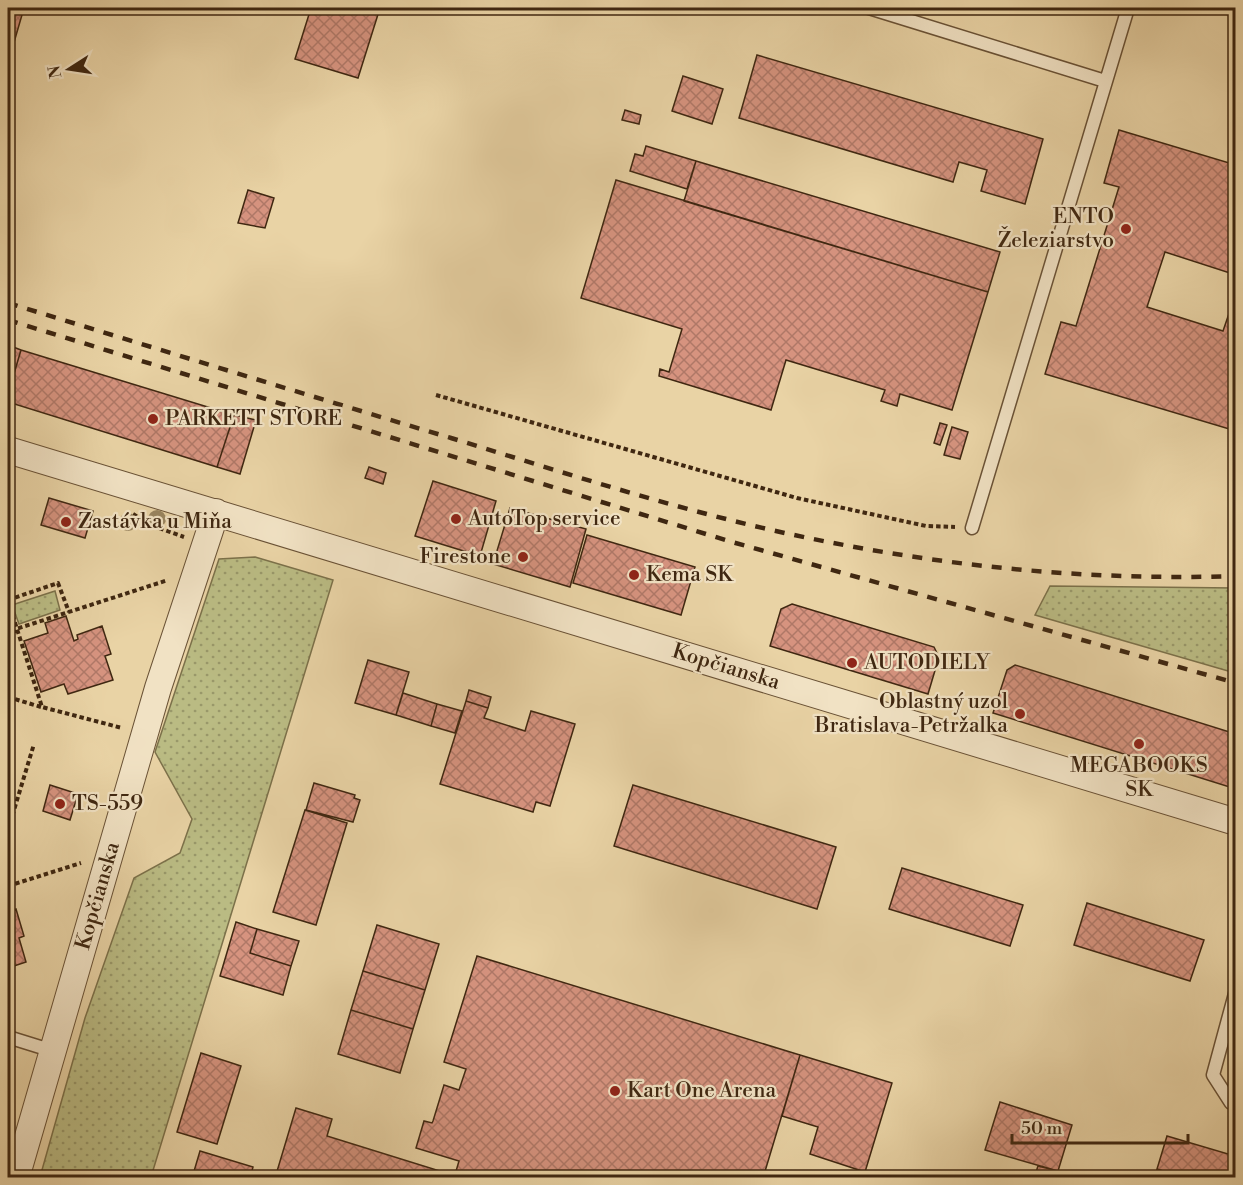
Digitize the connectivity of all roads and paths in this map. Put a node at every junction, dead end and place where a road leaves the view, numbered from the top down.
1 (869, 8) edge
2 (1128, 8) edge
3 (1105, 81) junction
4 (436, 395) dead end
5 (8, 450) edge
6 (216, 512) junction
7 (972, 528) joint
8 (175, 578) dead end
9 (8, 601) edge
10 (69, 612) junction
11 (16, 629) junction
12 (8, 639) edge
13 (8, 697) edge
14 (42, 707) junction
15 (128, 730) dead end
16 (34, 744) dead end
17 (1236, 822) edge
18 (8, 830) edge
19 (90, 861) dead end
20 (8, 886) edge
21 (1236, 990) edge
22 (8, 1037) edge
23 (53, 1051) junction
24 (1236, 1104) edge
25 (16, 1178) edge

1 - 3 lane
2 - 3 lane
3 - 7 lane
4 - 7 path
5 - 6 street, Kopčianska
6 - 17 street, Kopčianska
6 - 23 street, Kopčianska
8 - 10 path
9 - 10 path
9 - 11 path
10 - 11 path
11 - 12 path
11 - 14 path
13 - 14 path
14 - 15 path
16 - 18 path
19 - 20 path
21 - 24 lane
22 - 23 lane
23 - 25 street, Kopčianska

